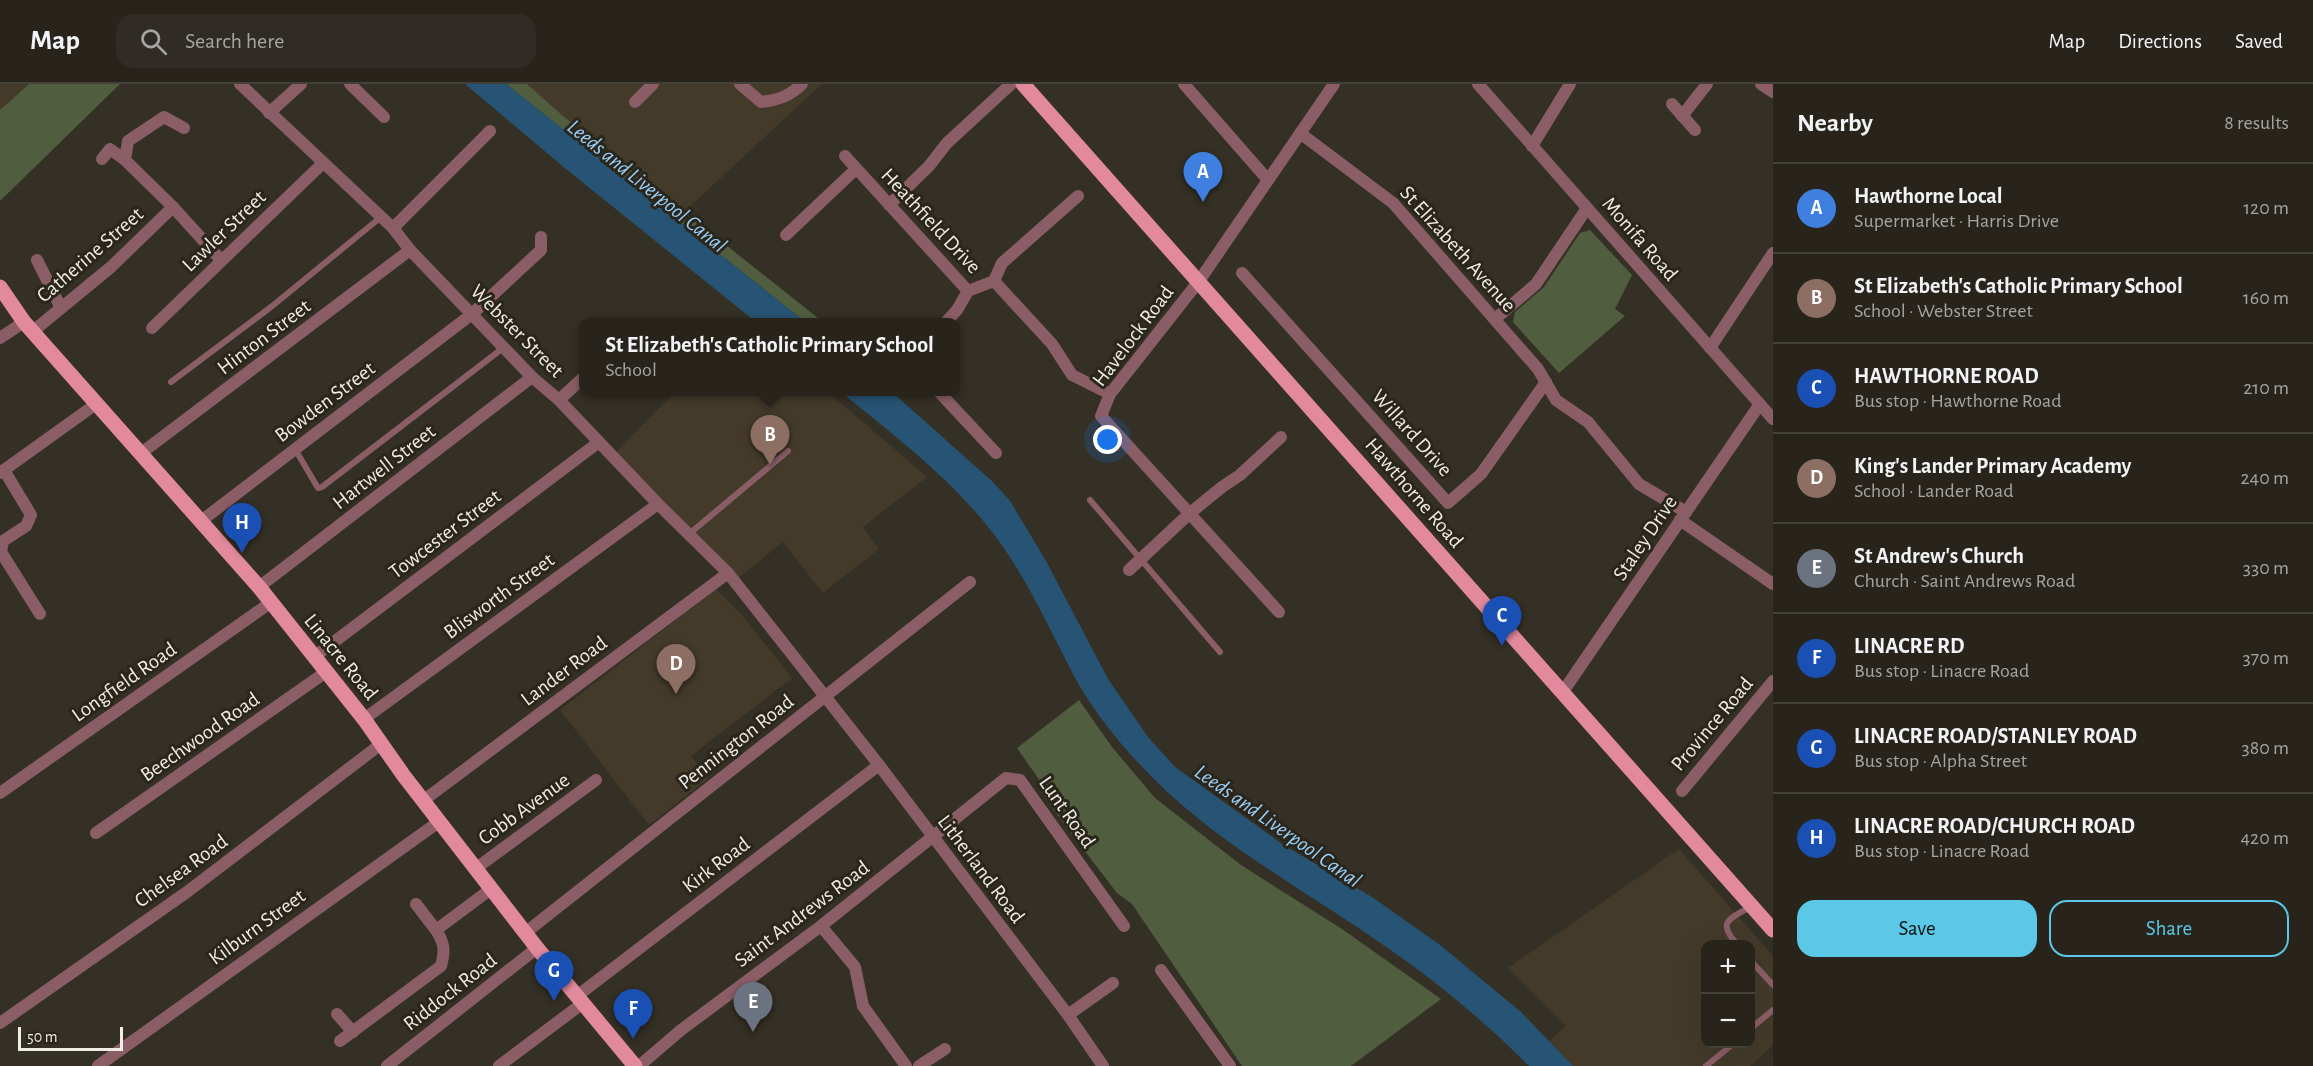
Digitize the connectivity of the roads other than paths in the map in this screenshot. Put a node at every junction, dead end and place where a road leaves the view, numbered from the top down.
1 (240, 84) edge
2 (301, 84) edge
3 (350, 84) edge
4 (653, 84) edge
5 (740, 84) edge
6 (802, 84) edge
7 (1011, 84) edge
8 (1023, 84) edge
9 (1184, 84) edge
10 (1334, 84) edge
11 (1478, 84) edge
12 (1570, 84) edge
13 (1707, 84) edge
14 (1761, 84) edge
15 (1773, 92) edge
16 (635, 102) dead end
17 (1672, 104) dead end
18 (269, 113) junction
19 (1682, 116) junction
20 (384, 117) dead end
21 (183, 128) dead end
22 (1695, 130) dead end
23 (490, 131) dead end
24 (1300, 133) junction
25 (1532, 146) junction
26 (845, 156) dead end
27 (102, 159) dead end
28 (125, 160) junction
29 (323, 163) junction
30 (856, 169) junction
31 (1268, 180) junction
32 (1078, 196) dead end
33 (889, 205) junction
34 (173, 207) junction
35 (1587, 208) junction
36 (381, 217) junction
37 (393, 228) junction
38 (786, 236) dead end
39 (541, 237) dead end
40 (410, 250) junction
41 (1773, 253) edge
42 (37, 260) dead end
43 (221, 260) junction
44 (1242, 273) dead end
45 (994, 281) junction
46 (1199, 281) junction
47 (0, 287) edge
48 (968, 291) junction
49 (61, 308) junction
50 (472, 314) junction
51 (950, 318) edge
52 (1495, 319) junction
53 (28, 327) junction
54 (152, 328) dead end
55 (0, 338) edge
56 (504, 347) junction
57 (1710, 348) junction
58 (532, 377) junction
59 (171, 382) dead end
60 (579, 382) edge
61 (1546, 382) junction
62 (1110, 394) junction
63 (943, 396) edge
64 (559, 400) junction
65 (96, 404) junction
66 (1760, 404) junction
67 (1773, 419) edge
68 (1281, 437) dead end
69 (599, 442) junction
70 (295, 449) junction
71 (788, 451) dead end
72 (996, 453) dead end
73 (140, 454) junction
74 (2, 471) edge
75 (1090, 500) dead end
76 (658, 504) junction
77 (1189, 514) junction
78 (1683, 516) junction
79 (201, 521) junction
80 (688, 534) junction
81 (1140, 560) junction
82 (1129, 570) dead end
83 (728, 573) junction
84 (970, 582) dead end
85 (1773, 584) edge
86 (259, 587) junction
87 (270, 603) junction
88 (1279, 612) dead end
89 (40, 614) dead end
90 (1220, 652) dead end
91 (314, 657) junction
92 (326, 672) junction
93 (1773, 681) edge
94 (1562, 693) junction
95 (825, 697) junction
96 (364, 719) junction
97 (381, 744) junction
98 (879, 765) junction
99 (596, 780) dead end
100 (1682, 791) dead end
101 (0, 793) edge
102 (424, 800) junction
103 (440, 820) junction
104 (96, 833) dead end
105 (932, 838) junction
106 (475, 869) junction
107 (491, 889) junction
108 (416, 904) dead end
109 (1752, 906) junction
110 (821, 926) junction
111 (1124, 926) dead end
112 (436, 930) junction
113 (1773, 930) edge
114 (525, 933) junction
115 (1733, 940) edge
116 (537, 948) junction
117 (1755, 965) edge
118 (1161, 970) dead end
119 (1113, 983) dead end
120 (1773, 985) edge
121 (580, 999) junction
122 (1773, 1010) edge
123 (337, 1014) dead end
124 (1068, 1015) junction
125 (0, 1023) edge
126 (1755, 1025) edge
127 (352, 1032) junction
128 (340, 1041) dead end
129 (1728, 1048) edge
130 (945, 1049) dead end
131 (98, 1066) edge
132 (387, 1066) edge
133 (499, 1066) edge
134 (637, 1066) edge
135 (906, 1066) edge
136 (920, 1066) edge
137 (1103, 1066) edge
138 (1230, 1066) edge
139 (1706, 1066) edge

1 - 18 street, Webster Street
2 - 18 street
3 - 20 street
4 - 16 street
5 - 6 street
7 - 33 street
8 - 46 main road, Hawthorne Road
9 - 31 street
10 - 24 street, Havelock Road
11 - 25 street, Monifa Road
12 - 25 street
13 - 19 street
14 - 15 street
17 - 19 street
18 - 29 street, Webster Street
19 - 22 street
21 - 28 street
23 - 37 street
24 - 31 street, Havelock Road
24 - 52 street, St Elizabeth Avenue
25 - 35 street, Monifa Road
26 - 30 street, Heathfield Drive
27 - 28 street
28 - 34 street
29 - 36 street, Webster Street
29 - 43 street, Lawler Street
30 - 33 street, Heathfield Drive
30 - 38 street, Heathfield Drive
31 - 46 street, Havelock Road
32 - 45 street
33 - 48 street, Heathfield Drive
34 - 43 street
34 - 49 street, Catherine Street
35 - 52 street
35 - 57 street, Monifa Road
36 - 37 street, Webster Street
36 - 59 lane
37 - 40 street, Webster Street
39 - 50 street, Bowden Street
40 - 50 street, Webster Street
40 - 73 street, Hinton Street
41 - 57 street
42 - 49 street
43 - 54 street, Lawler Street
44 - 61 street, Willard Drive
45 - 48 street, Heathfield Drive
45 - 62 street, Heathfield Drive
46 - 62 street, Havelock Road
46 - 94 main road, Hawthorne Road
47 - 53 main road, Linacre Road
48 - 51 street
49 - 53 street, Catherine Street
50 - 56 street, Webster Street
50 - 70 street, Bowden Street
52 - 61 street, St Elizabeth Avenue
53 - 55 street, Catherine Street
53 - 65 main road, Linacre Road
56 - 58 street, Webster Street
56 - 70 lane
57 - 66 street, Monifa Road
58 - 64 street, Webster Street
58 - 86 street, Hartwell Street
60 - 64 street
61 - 78 street, St Elizabeth Avenue
62 - 77 street, Havelock Road
63 - 72 street
64 - 69 street, Webster Street
65 - 73 main road, Linacre Road
65 - 74 street
66 - 67 street, Monifa Road
66 - 78 street, Staley Drive
68 - 77 street
69 - 76 street, Webster Street
69 - 91 street, Towcester Street
70 - 79 street, Bowden Street
71 - 80 lane
73 - 79 main road, Linacre Road
74 - 89 street
75 - 81 lane
76 - 80 street, Webster Street
76 - 96 street, Blisworth Street
77 - 81 street
77 - 88 street
78 - 85 street, St Elizabeth Avenue
78 - 94 street, Staley Drive
79 - 86 main road, Linacre Road
80 - 83 street, Webster Street
81 - 82 street
81 - 90 lane
83 - 95 street, Webster Street
83 - 102 street, Lander Road
84 - 95 street, Pennington Road
86 - 87 main road, Linacre Road
87 - 91 main road, Linacre Road
87 - 101 street, Longfield Road
91 - 92 main road, Linacre Road
92 - 96 main road, Linacre Road
92 - 104 street, Beechwood Road
93 - 100 street, Province Road
94 - 109 main road, Hawthorne Road
95 - 98 street, Litherland Road
95 - 114 street, Pennington Road
96 - 97 main road, Linacre Road
97 - 102 main road, Linacre Road
97 - 125 street, Chelsea Road
98 - 105 street, Litherland Road
98 - 121 street, Kirk Road
99 - 106 street, Cobb Avenue
102 - 103 main road, Linacre Road
103 - 106 main road, Linacre Road
103 - 131 street, Kilburn Street
105 - 110 street, Saint Andrews Road
105 - 111 street, Lunt Road
105 - 124 street, Litherland Road
106 - 107 main road, Linacre Road
107 - 112 street
107 - 114 main road, Linacre Road
108 - 112 street
109 - 113 main road, Hawthorne Road
109 - 115 lane
110 - 134 street, Saint Andrews Road
110 - 135 street
112 - 127 street
114 - 116 main road, Linacre Road
116 - 121 main road, Linacre Road
116 - 132 street, Riddock Road
117 - 120 lane
118 - 138 street
119 - 124 street
121 - 133 street, Kirk Road
121 - 134 main road, Linacre Road
122 - 126 lane
123 - 127 street
124 - 137 street, Litherland Road
127 - 128 street
129 - 139 lane
130 - 136 street

